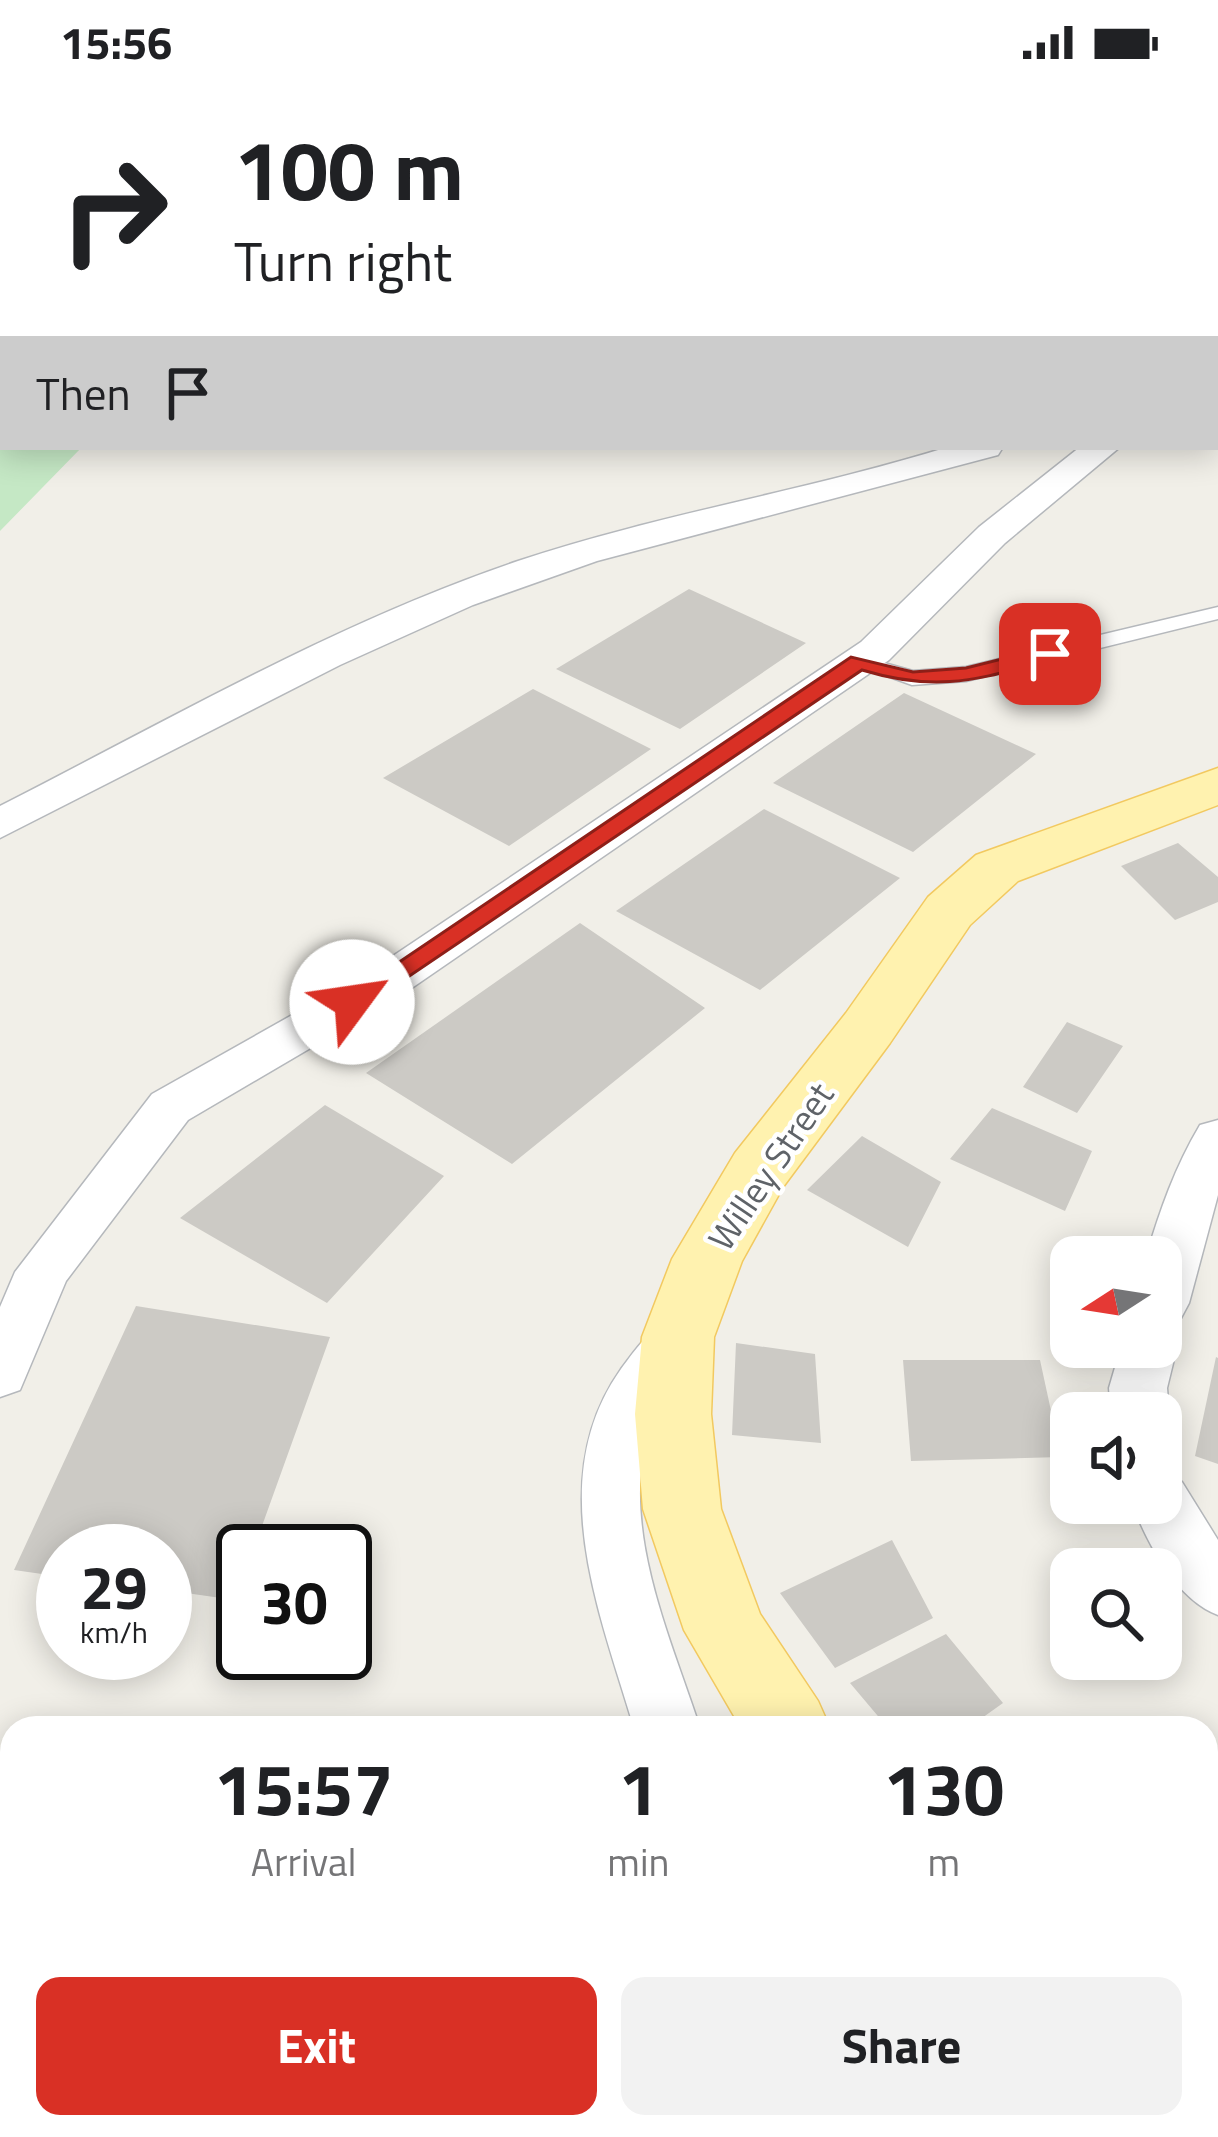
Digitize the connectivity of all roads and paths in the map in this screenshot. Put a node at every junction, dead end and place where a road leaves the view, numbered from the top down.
1 (976, 450) edge
2 (1098, 450) edge
3 (1218, 613) edge
4 (859, 662) junction
5 (1218, 785) edge
6 (0, 824) edge
7 (1218, 1138) edge
8 (1179, 1236) edge
9 (678, 1337) junction
10 (0, 1374) edge
11 (1171, 1524) edge
12 (1218, 1588) edge
13 (663, 1716) edge
14 (780, 1716) edge

1 - 6 street
2 - 4 street
3 - 4 lane
4 - 10 street
5 - 9 main road, Willey Street
7 - 8 street
9 - 13 street
9 - 14 main road, Willey Street
11 - 12 street

